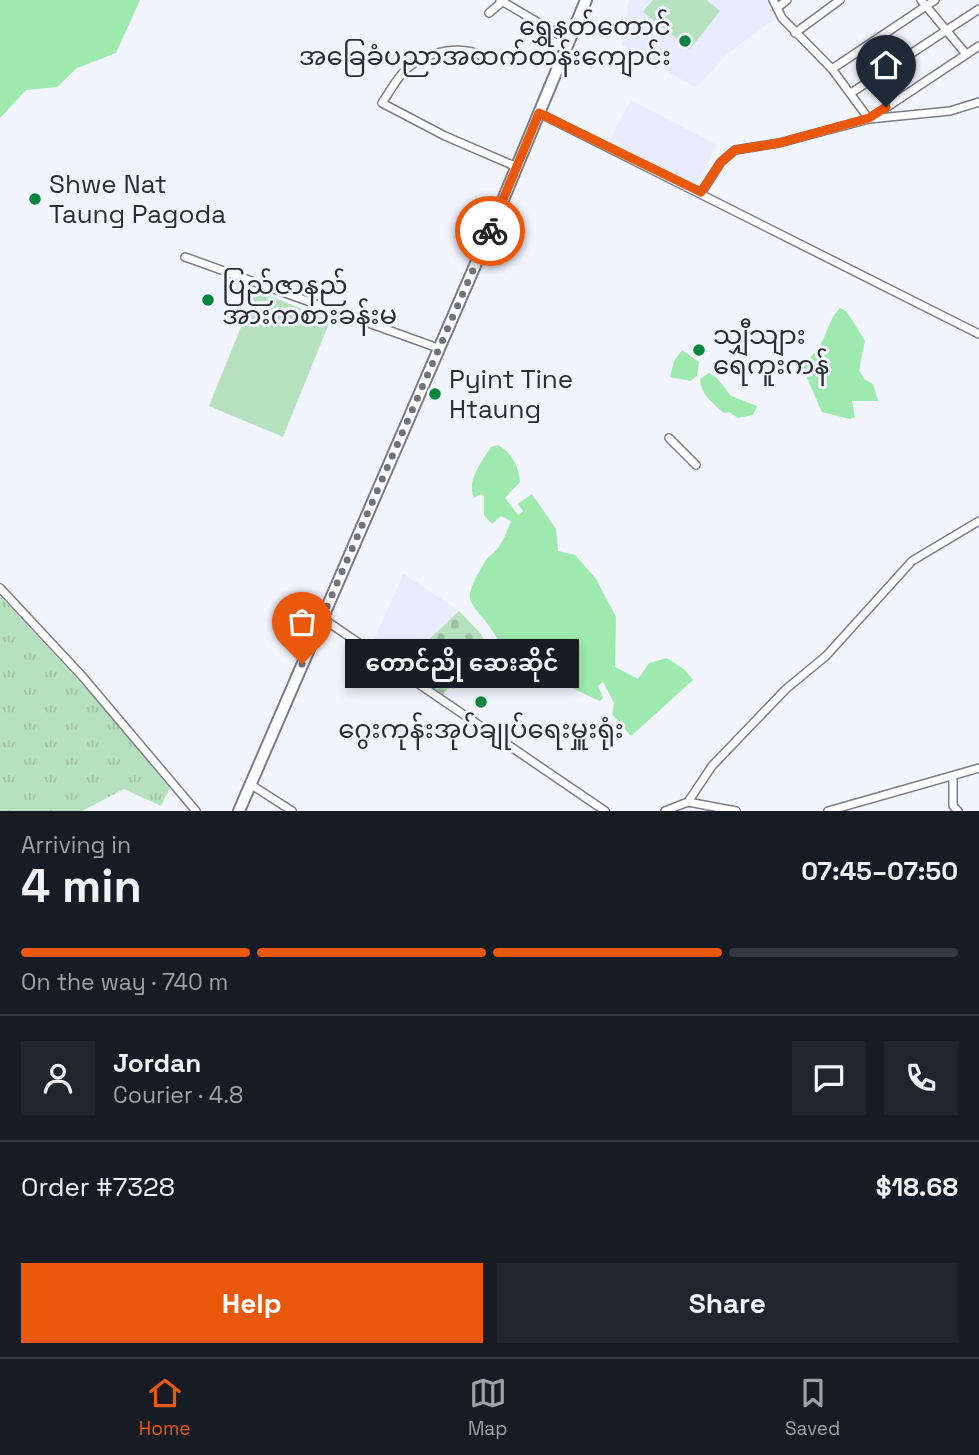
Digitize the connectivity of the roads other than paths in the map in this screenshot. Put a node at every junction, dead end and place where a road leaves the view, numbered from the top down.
1 (586, 0) edge
2 (772, 0) edge
3 (787, 0) edge
4 (840, 0) edge
5 (936, 0) edge
6 (501, 1) edge
7 (923, 3) edge
8 (777, 8) junction
9 (979, 9) edge
10 (489, 13) dead end
11 (945, 31) junction
12 (795, 33) junction
13 (568, 40) junction
14 (979, 46) edge
15 (966, 54) junction
16 (482, 56) dead end
17 (832, 69) junction
18 (851, 93) junction
19 (979, 103) edge
20 (539, 113) junction
21 (869, 118) junction
22 (517, 167) junction
23 (701, 192) junction
24 (185, 257) dead end
25 (979, 334) edge
26 (438, 348) junction
27 (669, 438) dead end
28 (696, 465) dead end
29 (979, 521) edge
30 (0, 588) edge
31 (322, 618) junction
32 (979, 768) edge
33 (953, 776) junction
34 (250, 784) junction
35 (688, 802) junction
36 (196, 811) edge
37 (239, 811) edge
38 (292, 811) edge
39 (605, 811) edge
40 (665, 811) edge
41 (736, 811) edge
42 (828, 811) edge
43 (958, 811) edge

1 - 13 highway
2 - 8 street
3 - 8 street
4 - 12 street
5 - 7 street
6 - 10 street
6 - 13 street
7 - 11 street
7 - 17 street
8 - 12 street
9 - 11 street
11 - 15 street
11 - 18 street
12 - 17 street
13 - 20 highway
14 - 15 street
15 - 21 street
16 - 22 street
17 - 18 street
18 - 21 street
19 - 21 street
20 - 22 highway
20 - 23 street
21 - 23 street
22 - 26 highway
23 - 25 street
24 - 26 street
26 - 31 highway
27 - 28 street
29 - 35 street
30 - 36 street
31 - 34 highway
31 - 39 street
32 - 33 street
33 - 42 street
33 - 43 street
34 - 37 highway
34 - 38 street
35 - 40 street
35 - 41 street

